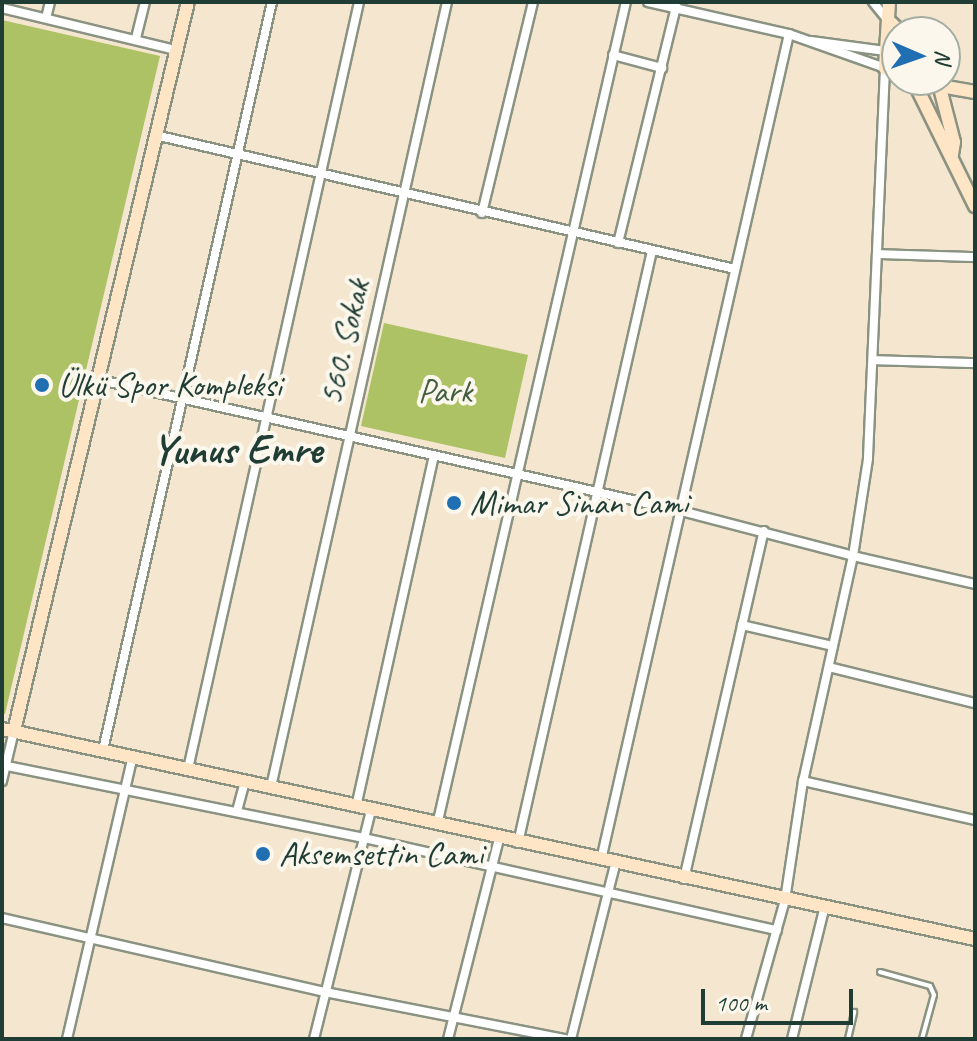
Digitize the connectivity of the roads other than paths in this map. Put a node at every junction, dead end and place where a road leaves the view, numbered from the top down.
1 (50, 2) edge
2 (145, 2) edge
3 (188, 2) edge
4 (272, 2) edge
5 (359, 2) edge
6 (447, 2) edge
7 (533, 2) edge
8 (626, 2) edge
9 (648, 2) edge
10 (676, 6) junction
11 (2, 8) edge
12 (46, 18) junction
13 (789, 34) junction
14 (136, 38) junction
15 (811, 41) junction
16 (176, 50) junction
17 (881, 51) edge
18 (613, 55) junction
19 (881, 67) edge
20 (662, 68) junction
21 (884, 96) edge
22 (917, 96) edge
23 (948, 96) edge
24 (155, 135) junction
25 (952, 155) junction
26 (239, 156) junction
27 (317, 175) junction
28 (403, 196) junction
29 (975, 206) edge
30 (482, 213) junction
31 (570, 233) junction
32 (618, 243) junction
33 (652, 251) junction
34 (877, 254) junction
35 (975, 257) edge
36 (735, 269) junction
37 (873, 360) junction
38 (975, 363) edge
39 (95, 379) junction
40 (183, 399) junction
41 (268, 418) junction
42 (349, 436) junction
43 (434, 456) junction
44 (514, 474) junction
45 (598, 492) junction
46 (677, 510) junction
47 (764, 531) junction
48 (853, 556) junction
49 (975, 584) edge
50 (742, 625) junction
51 (833, 646) junction
52 (829, 667) junction
53 (975, 703) edge
54 (8, 730) edge
55 (103, 750) junction
56 (133, 756) junction
57 (4, 765) edge
58 (188, 769) junction
59 (2, 781) edge
60 (803, 781) junction
61 (245, 782) junction
62 (271, 787) junction
63 (125, 792) junction
64 (356, 807) junction
65 (371, 810) junction
66 (237, 811) junction
67 (975, 820) edge
68 (437, 825) junction
69 (364, 838) junction
70 (499, 839) junction
71 (518, 843) junction
72 (600, 861) junction
73 (615, 865) junction
74 (492, 867) junction
75 (684, 879) junction
76 (608, 891) junction
77 (785, 900) junction
78 (824, 910) junction
79 (2, 918) edge
80 (777, 930) junction
81 (975, 939) edge
82 (90, 940) junction
83 (880, 972) dead end
84 (325, 992) junction
85 (854, 1012) dead end
86 (453, 1017) junction
87 (67, 1039) edge
88 (314, 1039) edge
89 (448, 1039) edge
90 (565, 1039) edge
91 (571, 1039) edge
92 (746, 1039) edge
93 (792, 1039) edge
94 (848, 1039) edge
95 (922, 1039) edge

1 - 12 street
2 - 14 street
3 - 16 street
4 - 26 street
5 - 27 street
6 - 28 street, 560. Sokak
7 - 30 street
8 - 18 street
9 - 10 street
10 - 13 street
10 - 20 street
11 - 12 street
12 - 14 street
13 - 15 street
13 - 36 street
14 - 16 street
15 - 17 street
15 - 19 street
16 - 24 street
18 - 20 street
18 - 31 street
20 - 32 street
21 - 34 street
22 - 25 street
23 - 25 street
24 - 26 street
24 - 39 street
25 - 29 street
26 - 27 street
26 - 40 street
27 - 28 street
27 - 41 street
28 - 30 street
28 - 42 street, 560. Sokak
30 - 31 street
31 - 32 street
31 - 44 street
32 - 33 street
33 - 36 street
33 - 45 street
34 - 35 street
34 - 37 street
36 - 46 street
37 - 38 street
37 - 48 street
39 - 40 street
39 - 54 street
40 - 41 street
40 - 55 street
41 - 42 street
41 - 58 street
42 - 43 street
42 - 62 street, 560. Sokak
43 - 44 street
43 - 64 street
44 - 45 street
44 - 68 street
45 - 46 street
45 - 71 street
46 - 47 street
46 - 72 street
47 - 48 street
47 - 50 street
48 - 49 street
48 - 51 street
50 - 51 street
50 - 75 street
51 - 52 street
52 - 53 street
52 - 60 street
54 - 55 street
54 - 57 street
55 - 56 street
56 - 58 street
56 - 63 street
57 - 59 street
57 - 63 street
58 - 61 street
60 - 67 street
60 - 77 street
61 - 62 street
61 - 66 street
62 - 64 street
63 - 66 street
63 - 82 street
64 - 65 street
65 - 68 street
65 - 69 street
66 - 69 street
68 - 70 street
69 - 74 street
69 - 84 street
70 - 71 street
70 - 74 street
71 - 72 street
72 - 73 street
73 - 75 street
73 - 76 street
74 - 76 street
74 - 86 street
75 - 77 street
76 - 80 street
76 - 91 street
77 - 78 street
77 - 80 street
78 - 81 street
78 - 93 street
79 - 82 street
80 - 92 street
82 - 84 street
82 - 87 street
83 - 95 lane
84 - 86 street
84 - 88 street
85 - 94 lane
86 - 89 street
86 - 90 street

